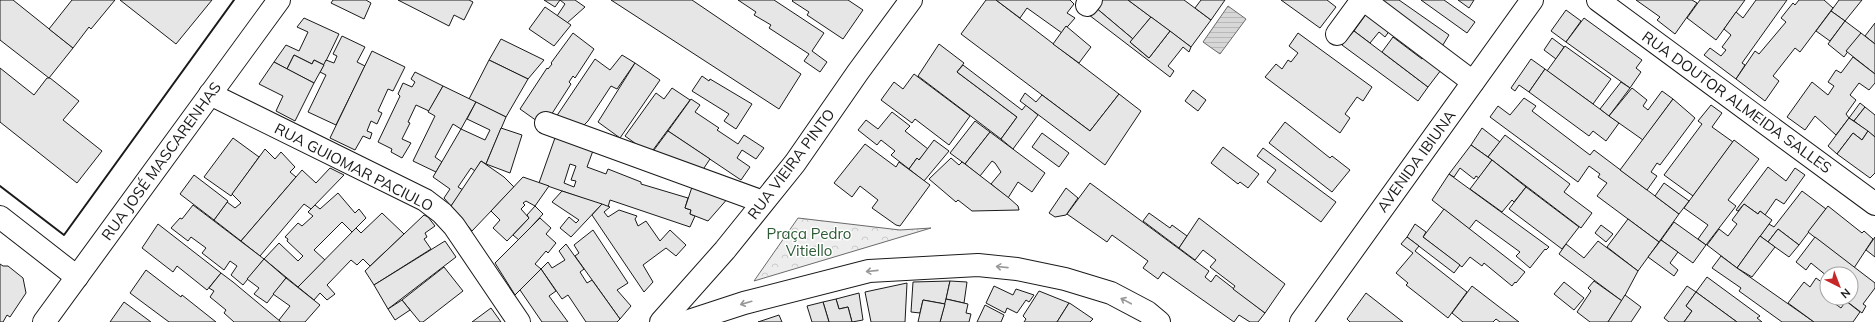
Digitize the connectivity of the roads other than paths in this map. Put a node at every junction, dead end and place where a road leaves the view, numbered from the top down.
1 (279, 0) edge
2 (911, 0) edge
3 (1363, 0) edge
4 (1532, 0) edge
5 (1598, 0) edge
6 (1337, 34) dead end
7 (1473, 82) junction
8 (210, 94) junction
9 (546, 123) dead end
10 (763, 202) junction
11 (1875, 204) edge
12 (0, 217) edge
13 (77, 277) junction
14 (44, 322) edge
15 (519, 322) edge
16 (662, 322) edge
17 (686, 322) edge
18 (1159, 322) edge
19 (1301, 322) edge

1 - 8 street, RUA JOSÉ MASCARENHAS
2 - 10 street, RUA VIEIRA PINTO
3 - 6 street
3 - 7 street
4 - 7 street, AVENIDA IBIUNA
5 - 11 street, RUA DOUTOR ALMEIDA SALLES
7 - 19 street, AVENIDA IBIUNA
8 - 13 street, RUA JOSÉ MASCARENHAS
8 - 15 street, RUA GUIOMAR PACIULO
9 - 10 street
10 - 16 street, RUA VIEIRA PINTO
12 - 13 street
13 - 14 street, RUA JOSÉ MASCARENHAS
18 -> 17 street

